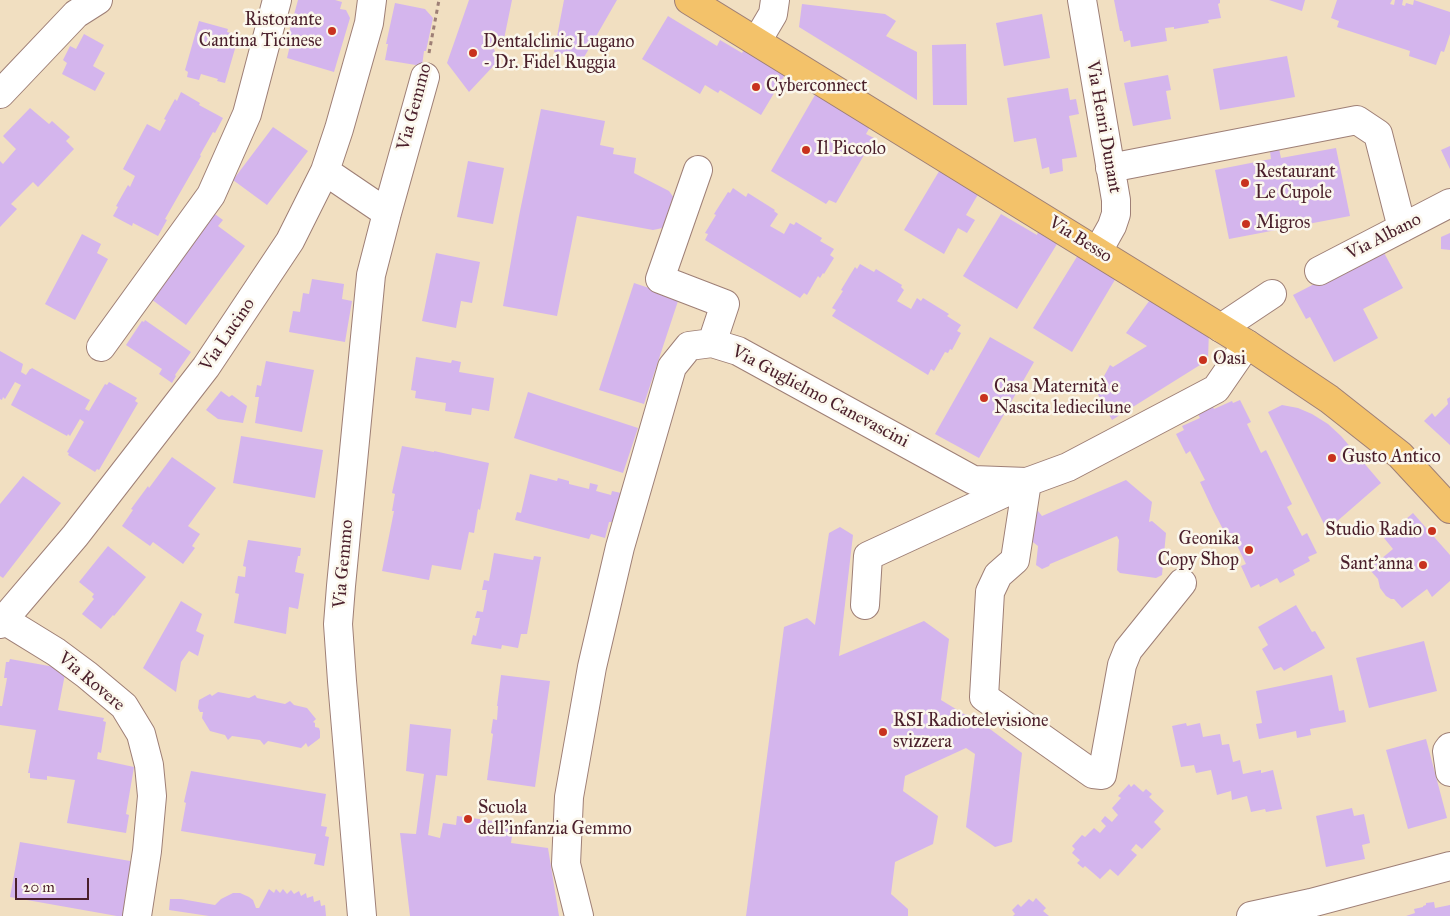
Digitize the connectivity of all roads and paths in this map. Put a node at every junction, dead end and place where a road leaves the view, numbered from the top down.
1 (98, 0) edge
2 (277, 0) edge
3 (372, 0) edge
4 (439, 0) edge
5 (689, 0) edge
6 (775, 0) edge
7 (1082, 0) edge
8 (757, 41) junction
9 (425, 77) joint
10 (0, 94) edge
11 (1110, 168) junction
12 (698, 170) dead end
13 (325, 172) junction
14 (1450, 203) edge
15 (387, 213) junction
16 (1402, 228) junction
17 (1098, 251) junction
18 (1319, 271) dead end
19 (1272, 294) dead end
20 (1221, 328) junction
21 (712, 343) junction
22 (1247, 344) junction
23 (101, 347) dead end
24 (1027, 482) junction
25 (1450, 509) edge
26 (1182, 583) dead end
27 (865, 605) dead end
28 (2, 622) edge
29 (1450, 747) edge
30 (1450, 772) edge
31 (1450, 866) edge
32 (1315, 909) edge
33 (137, 916) edge
34 (362, 916) edge
35 (579, 916) edge
36 (1250, 916) edge

1 - 10 street
2 - 23 street
3 - 13 street, Via Lucino
4 - 9 path, Via Gemmo
5 - 8 main road, Via Besso
6 - 8 street
7 - 11 street, Via Henri Dunant
8 - 17 main road, Via Besso
9 - 15 street, Via Gemmo
11 - 16 street
11 - 17 street, Via Henri Dunant
12 - 21 street
13 - 15 street
13 - 28 street, Via Lucino
14 - 16 street, Via Albano
15 - 34 street, Via Gemmo
16 - 18 street, Via Albano
17 - 20 main road, Via Besso
19 - 20 street
20 - 22 main road, Via Besso
21 - 24 street, Via Guglielmo Canevascini
21 - 35 street, Via Guglielmo Canevascini
22 - 24 street, Via Guglielmo Canevascini
22 - 25 main road, Via Besso
24 - 26 street
24 - 27 street
28 - 33 street, Via Rovere
29 - 30 street
31 - 32 street
32 - 36 street

